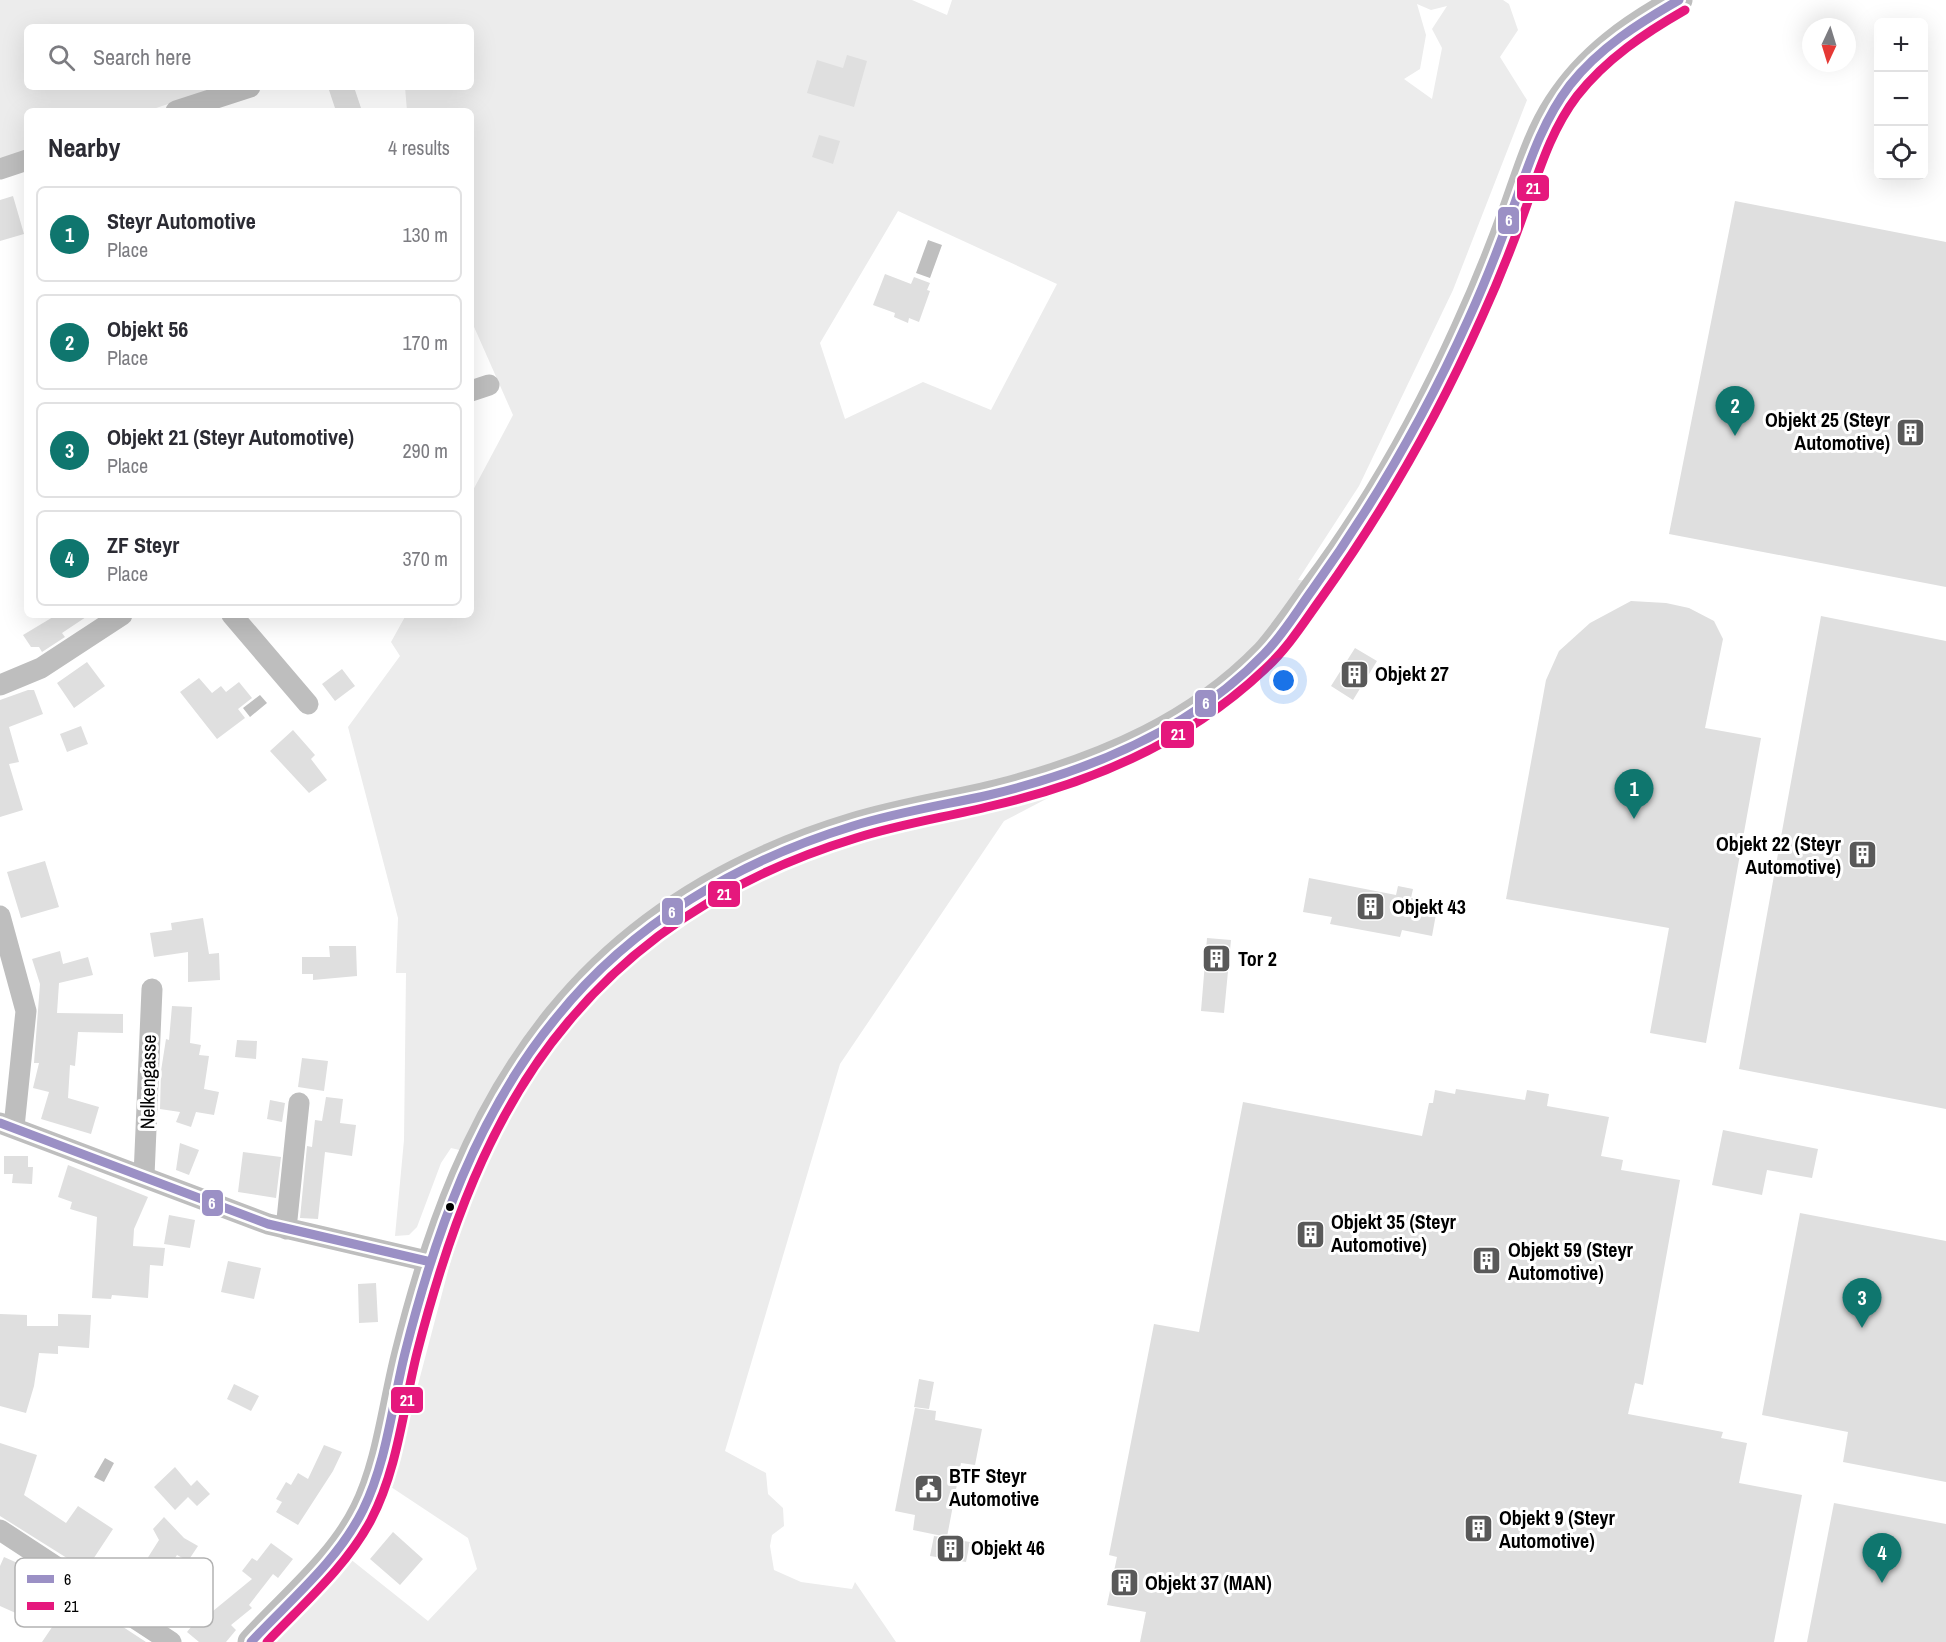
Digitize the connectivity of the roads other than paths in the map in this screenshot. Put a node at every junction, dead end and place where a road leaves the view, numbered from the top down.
1 (1679, 0) edge
2 (241, 90) edge
3 (185, 108) edge
4 (24, 161) edge
5 (0, 169) edge
6 (117, 618) edge
7 (235, 618) edge
8 (0, 685) edge
9 (308, 705) dead end
10 (0, 916) edge
11 (152, 989) dead end
12 (299, 1103) dead end
13 (7, 1125) edge
14 (144, 1176) junction
15 (286, 1229) junction
16 (431, 1262) junction
17 (0, 1530) edge
18 (43, 1558) edge
19 (148, 1627) edge
20 (171, 1642) edge
21 (251, 1642) edge

1 - 16 street
2 - 3 street
4 - 5 street
6 - 8 street
7 - 9 street
10 - 13 street
11 - 14 street, Nelkengasse
12 - 15 street
13 - 14 street
14 - 15 street
15 - 16 street
16 - 21 street
17 - 18 street
19 - 20 street

